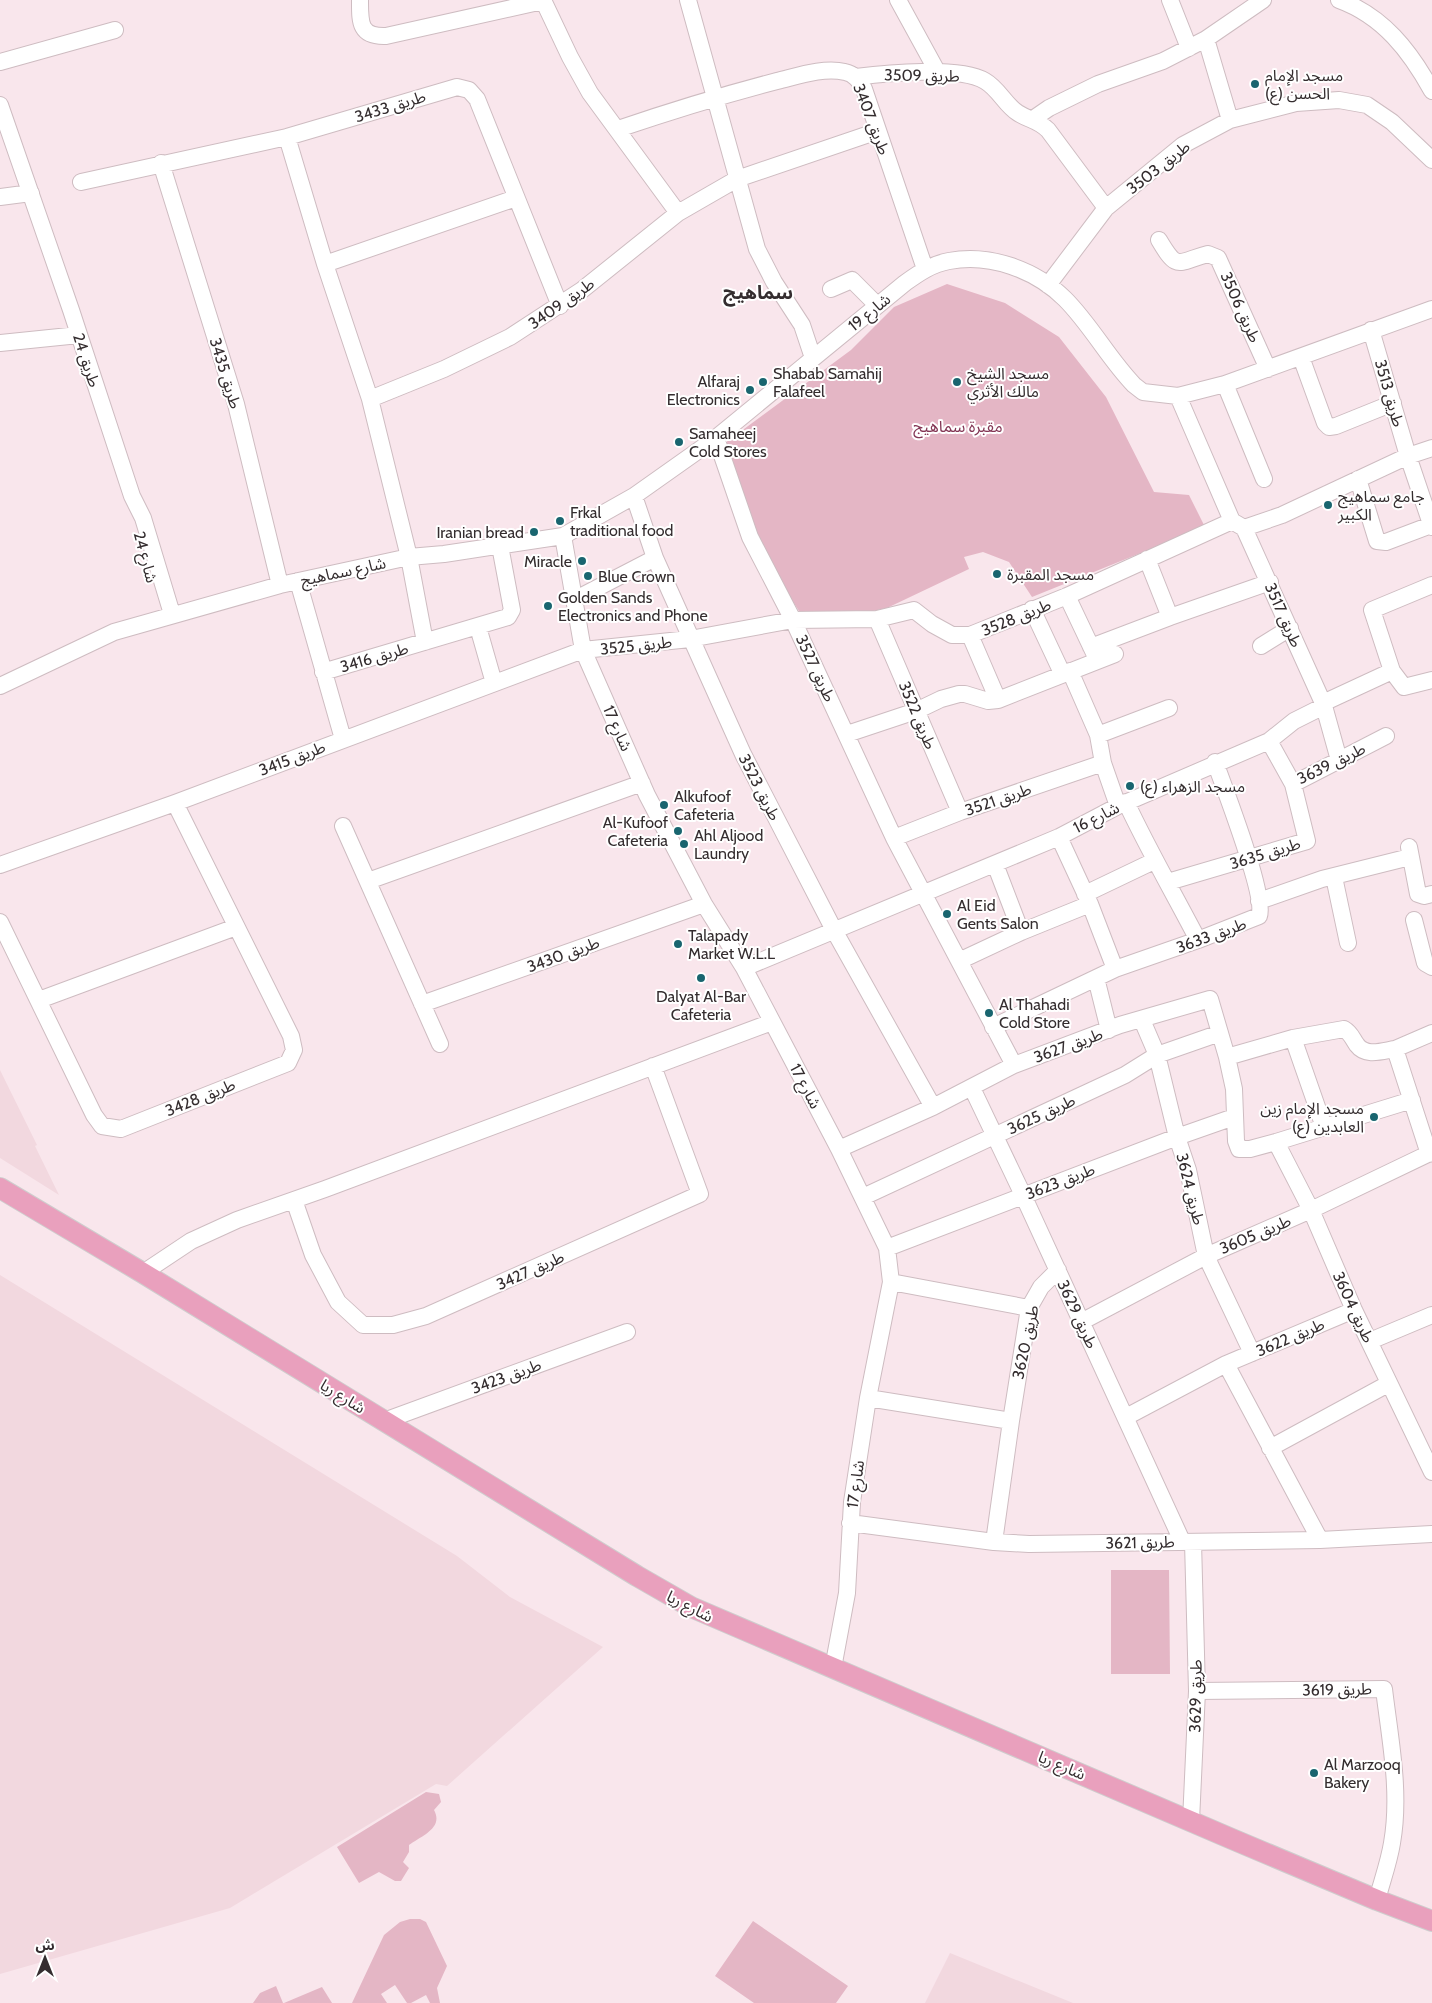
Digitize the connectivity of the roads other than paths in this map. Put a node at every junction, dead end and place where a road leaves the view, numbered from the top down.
1 (543, 0) edge
2 (688, 0) edge
3 (898, 0) edge
4 (1170, 0) edge
5 (1263, 0) edge
6 (1339, 0) edge
7 (360, 4) edge
8 (115, 30) dead end
9 (1206, 39) junction
10 (1189, 48) junction
11 (0, 62) edge
12 (938, 73) junction
13 (856, 77) junction
14 (1432, 91) edge
15 (716, 97) junction
16 (0, 106) edge
17 (1033, 119) junction
18 (1230, 120) junction
19 (618, 129) junction
20 (878, 131) junction
21 (287, 136) junction
22 (1432, 160) edge
23 (161, 163) junction
24 (737, 179) junction
25 (81, 182) dead end
26 (31, 193) junction
27 (0, 197) edge
28 (516, 198) junction
29 (1106, 208) junction
30 (678, 213) junction
31 (1159, 240) dead end
32 (325, 264) junction
33 (925, 268) junction
34 (1048, 285) junction
35 (831, 290) dead end
36 (877, 305) junction
37 (560, 306) junction
38 (1432, 309) edge
39 (1371, 330) junction
40 (79, 335) junction
41 (0, 343) edge
42 (1301, 357) junction
43 (813, 358) junction
44 (1268, 368) junction
45 (1225, 384) junction
46 (1178, 396) junction
47 (370, 399) junction
48 (1393, 403) junction
49 (716, 438) junction
50 (1432, 448) edge
51 (1408, 456) junction
52 (1264, 479) dead end
53 (1358, 479) junction
54 (132, 496) joint
55 (634, 496) junction
56 (1238, 525) junction
57 (1431, 526) edge
58 (563, 536) junction
59 (500, 546) junction
60 (409, 557) junction
61 (655, 558) junction
62 (1147, 559) junction
63 (298, 580) junction
64 (1270, 582) junction
65 (280, 585) junction
66 (1432, 585) edge
67 (1067, 596) junction
68 (574, 600) junction
69 (1032, 609) junction
70 (167, 616) junction
71 (1170, 617) junction
72 (877, 619) junction
73 (793, 620) junction
74 (478, 626) junction
75 (1290, 628) junction
76 (128, 629) junction
77 (970, 635) junction
78 (690, 639) junction
79 (425, 642) junction
80 (1261, 646) dead end
81 (583, 650) junction
82 (1095, 654) junction
83 (1115, 654) dead end
84 (1392, 671) junction
85 (323, 672) junction
86 (1066, 672) junction
87 (1432, 680) edge
88 (494, 683) junction
89 (0, 686) edge
90 (0, 693) edge
91 (998, 700) junction
92 (1323, 704) junction
93 (1168, 708) dead end
94 (916, 711) junction
95 (847, 734) junction
96 (1098, 735) junction
97 (1386, 736) dead end
98 (343, 739) junction
99 (1269, 741) junction
100 (1339, 760) junction
101 (1216, 762) junction
102 (1103, 763) junction
103 (642, 782) junction
104 (1293, 784) junction
105 (175, 803) junction
106 (1122, 804) junction
107 (960, 812) junction
108 (343, 826) dead end
109 (1058, 836) junction
110 (894, 838) junction
111 (1249, 857) junction
112 (1154, 861) junction
113 (995, 864) junction
114 (0, 865) edge
115 (1334, 877) junction
116 (368, 881) junction
117 (1168, 882) junction
118 (924, 894) junction
119 (1432, 894) edge
120 (1088, 899) junction
121 (1259, 902) junction
122 (704, 904) junction
123 (1414, 920) dead end
124 (0, 922) edge
125 (236, 927) junction
126 (835, 932) junction
127 (1021, 932) junction
128 (1198, 940) junction
129 (1348, 943) dead end
130 (959, 961) junction
131 (1432, 967) edge
132 (744, 968) junction
133 (1115, 969) junction
134 (1096, 978) junction
135 (39, 1000) junction
136 (422, 1004) junction
137 (1142, 1020) junction
138 (772, 1022) junction
139 (993, 1027) junction
140 (1109, 1030) junction
141 (1432, 1033) edge
142 (1220, 1034) junction
143 (1293, 1038) junction
144 (440, 1044) dead end
145 (1395, 1048) junction
146 (1157, 1055) junction
147 (1227, 1057) junction
148 (1014, 1065) junction
149 (653, 1066) junction
150 (972, 1088) junction
151 (1412, 1100) junction
152 (933, 1107) junction
153 (1234, 1117) junction
154 (1324, 1127) junction
155 (995, 1136) junction
156 (1177, 1136) junction
157 (1276, 1142) junction
158 (839, 1148) junction
159 (1430, 1153) edge
160 (0, 1188) edge
161 (1023, 1195) junction
162 (863, 1197) junction
163 (294, 1200) junction
164 (1311, 1210) junction
165 (888, 1248) junction
166 (1206, 1256) junction
167 (1058, 1270) junction
168 (143, 1273) junction
169 (890, 1282) junction
170 (1029, 1308) junction
171 (1354, 1310) junction
172 (1432, 1314) edge
173 (1081, 1322) junction
174 (627, 1332) dead end
175 (1370, 1341) junction
176 (1252, 1353) junction
177 (1226, 1364) junction
178 (1388, 1384) junction
179 (868, 1398) junction
180 (1126, 1417) junction
181 (384, 1421) junction
182 (1010, 1421) junction
183 (1270, 1448) junction
184 (1432, 1472) edge
185 (850, 1523) junction
186 (1432, 1534) edge
187 (1320, 1540) junction
188 (1188, 1541) junction
189 (994, 1542) junction
190 (833, 1668) junction
191 (1197, 1691) junction
192 (1191, 1821) junction
193 (1377, 1900) junction
194 (1432, 1920) edge

1 - 7 street
1 - 19 street
2 - 15 street
3 - 12 street
4 - 10 street
5 - 9 street
6 - 14 street
8 - 11 street
9 - 10 street
9 - 18 street
10 - 17 street
12 - 13 street, طريق 3509
12 - 17 street, طريق 3509
13 - 15 street, طريق 3407
13 - 20 street, طريق 3407
15 - 19 street, طريق 3407
15 - 24 street
16 - 26 street, طريق 24
17 - 29 street, طريق 3509
18 - 22 street, طريق 3503
18 - 29 street, طريق 3503
19 - 30 street
20 - 24 street, طريق 3409
20 - 33 street, طريق 3407
21 - 23 street, طريق 3433
21 - 28 street, طريق 3433
21 - 32 street
23 - 25 street, طريق 3433
23 - 65 street, طريق 3435
24 - 30 street, طريق 3409
24 - 43 street
26 - 27 street
26 - 40 street, طريق 24
28 - 32 street
28 - 37 street, طريق 3433
29 - 34 street, طريق 3503
30 - 37 street, طريق 3409
31 - 44 street, طريق 3506
32 - 47 street
33 - 34 street, شارع 19
33 - 36 street, شارع 19
34 - 46 street, شارع 19
35 - 36 street
36 - 43 street, شارع 19
37 - 47 street, طريق 3409
38 - 39 street
39 - 42 street
39 - 48 street, طريق 3513
40 - 41 street
40 - 54 street, طريق 24
42 - 44 street
42 - 48 street
43 - 49 street, شارع 19
44 - 45 street
45 - 46 street
45 - 52 street
46 - 56 street, طريق 3517
47 - 60 street
48 - 51 street, طريق 3513
49 - 55 street, شارع 19
49 - 73 street, طريق 3527
50 - 51 street
51 - 53 street, طريق 3528
51 - 57 street, طريق 3513
53 - 56 street, طريق 3528
53 - 57 street
54 - 70 street, شارع 24
55 - 58 street, شارع 19
55 - 61 street, طريق 3525
56 - 62 street, طريق 3528
56 - 64 street, طريق 3517
58 - 59 street, شارع سماهيج
58 - 68 street, شارع 17
59 - 60 street, شارع سماهيج
59 - 74 street, طريق 3416
60 - 63 street, شارع سماهيج
60 - 79 street, طريق 3416
61 - 68 street
61 - 78 street, طريق 3525
62 - 67 street, طريق 3528
62 - 71 street
63 - 65 street, شارع سماهيج
63 - 85 street, طريق 3416
64 - 71 street
64 - 75 street, طريق 3517
65 - 70 street, شارع سماهيج
66 - 84 street
67 - 69 street, طريق 3528
67 - 82 street
68 - 81 street, شارع 17
69 - 77 street, طريق 3528
69 - 86 street
70 - 76 street, شارع سماهيج
71 - 82 street
72 - 73 street, طريق 3528
72 - 77 street, طريق 3528
72 - 94 street, طريق 3522
73 - 78 street, طريق 3525
73 - 95 street, طريق 3527
74 - 79 street, طريق 3416
74 - 88 street
75 - 80 street
75 - 92 street, طريق 3517
76 - 89 street, شارع سماهيج
76 - 90 street, شارع سماهيج
77 - 91 street
78 - 81 street, طريق 3525
78 - 126 street, طريق 3523
79 - 85 street, طريق 3416
81 - 88 street, طريق 3415
81 - 103 street, شارع 17
82 - 83 street
82 - 86 street
84 - 87 street
84 - 92 street, شارع 16
85 - 98 street, طريق 3416
86 - 91 street
86 - 96 street
88 - 98 street, طريق 3415
91 - 94 street
92 - 99 street, شارع 16
92 - 100 street, طريق 3517
93 - 96 street
94 - 95 street
94 - 107 street, طريق 3522
95 - 110 street, طريق 3527
96 - 102 street
97 - 100 street, طريق 3639
98 - 105 street, طريق 3415
99 - 101 street, شارع 16
99 - 104 street, طريق 3639
100 - 104 street, طريق 3639
101 - 106 street, شارع 16
101 - 111 street, طريق 3633
102 - 106 street
102 - 107 street, طريق 3521
103 - 116 street
103 - 122 street, شارع 17
104 - 111 street, طريق 3635
105 - 114 street, طريق 3415
105 - 125 street, طريق 3428
106 - 109 street, شارع 16
106 - 112 street
107 - 110 street, طريق 3521
108 - 116 street
109 - 113 street, شارع 16
109 - 120 street
110 - 118 street, طريق 3527
111 - 117 street, طريق 3635
111 - 121 street, طريق 3633
112 - 117 street
112 - 120 street
113 - 118 street, شارع 16
113 - 127 street
115 - 119 street
115 - 121 street
115 - 129 street
116 - 136 street
117 - 128 street
118 - 126 street, شارع 16
118 - 130 street
120 - 127 street
120 - 133 street
121 - 128 street, طريق 3633
122 - 132 street, شارع 17
122 - 136 street, طريق 3430
123 - 131 street
124 - 135 street, طريق 3428
125 - 135 street
125 - 135 street, طريق 3428
126 - 132 street, شارع 16
126 - 152 street
127 - 130 street
128 - 133 street, طريق 3633
130 - 139 street
132 - 138 street, شارع 17
133 - 134 street, طريق 3633
134 - 139 street, طريق 3633
134 - 140 street
136 - 144 street
137 - 140 street, طريق 3627
137 - 142 street, طريق 3627
137 - 146 street, طريق 3624
138 - 149 street
138 - 158 street, شارع 17
139 - 148 street
140 - 148 street, طريق 3627
141 - 145 street
142 - 146 street, طريق 3625
142 - 147 street
143 - 145 street
143 - 147 street
143 - 154 street
145 - 151 street
146 - 155 street, طريق 3625
146 - 156 street, طريق 3624
147 - 153 street
148 - 150 street, طريق 3627
149 - 163 street
149 - 163 street, طريق 3427
150 - 152 street, طريق 3627
150 - 155 street, طريق 3629
151 - 154 street
151 - 159 street
152 - 158 street, طريق 3627
153 - 156 street, طريق 3623
153 - 157 street
154 - 157 street
155 - 161 street, طريق 3629
155 - 162 street, طريق 3625
156 - 161 street, طريق 3623
156 - 166 street, طريق 3624
157 - 164 street, طريق 3604
158 - 162 street, شارع 17
159 - 164 street, طريق 3605
160 - 168 main road, شارع ريا
161 - 165 street, طريق 3623
161 - 167 street, طريق 3629
162 - 165 street, شارع 17
163 - 168 street
164 - 166 street, طريق 3605
164 - 171 street, طريق 3604
165 - 169 street, شارع 17
166 - 173 street, طريق 3605
166 - 176 street, طريق 3624
167 - 170 street, طريق 3620
167 - 173 street, طريق 3629
168 - 181 main road, شارع ريا
169 - 170 street
169 - 179 street, شارع 17
170 - 182 street, طريق 3620
171 - 175 street, طريق 3604
171 - 176 street, طريق 3622
172 - 175 street
173 - 180 street, طريق 3629
174 - 181 street, طريق 3423
175 - 178 street, طريق 3604
176 - 177 street, طريق 3622
177 - 180 street, طريق 3622
177 - 183 street
178 - 183 street
178 - 184 street, طريق 3604
179 - 182 street
179 - 185 street, شارع 17
180 - 188 street, طريق 3629
181 - 190 main road, شارع ريا
182 - 189 street, طريق 3620
183 - 187 street
185 - 189 street, طريق 3621
185 - 190 street, شارع 17
186 - 187 street, طريق 3621
187 - 188 street, طريق 3621
188 - 189 street, طريق 3621
188 - 191 street, طريق 3629
190 - 192 main road, شارع ريا
191 - 192 street, طريق 3629
191 - 193 street, طريق 3619
192 - 193 main road, شارع ريا
193 - 194 main road, شارع ريا

